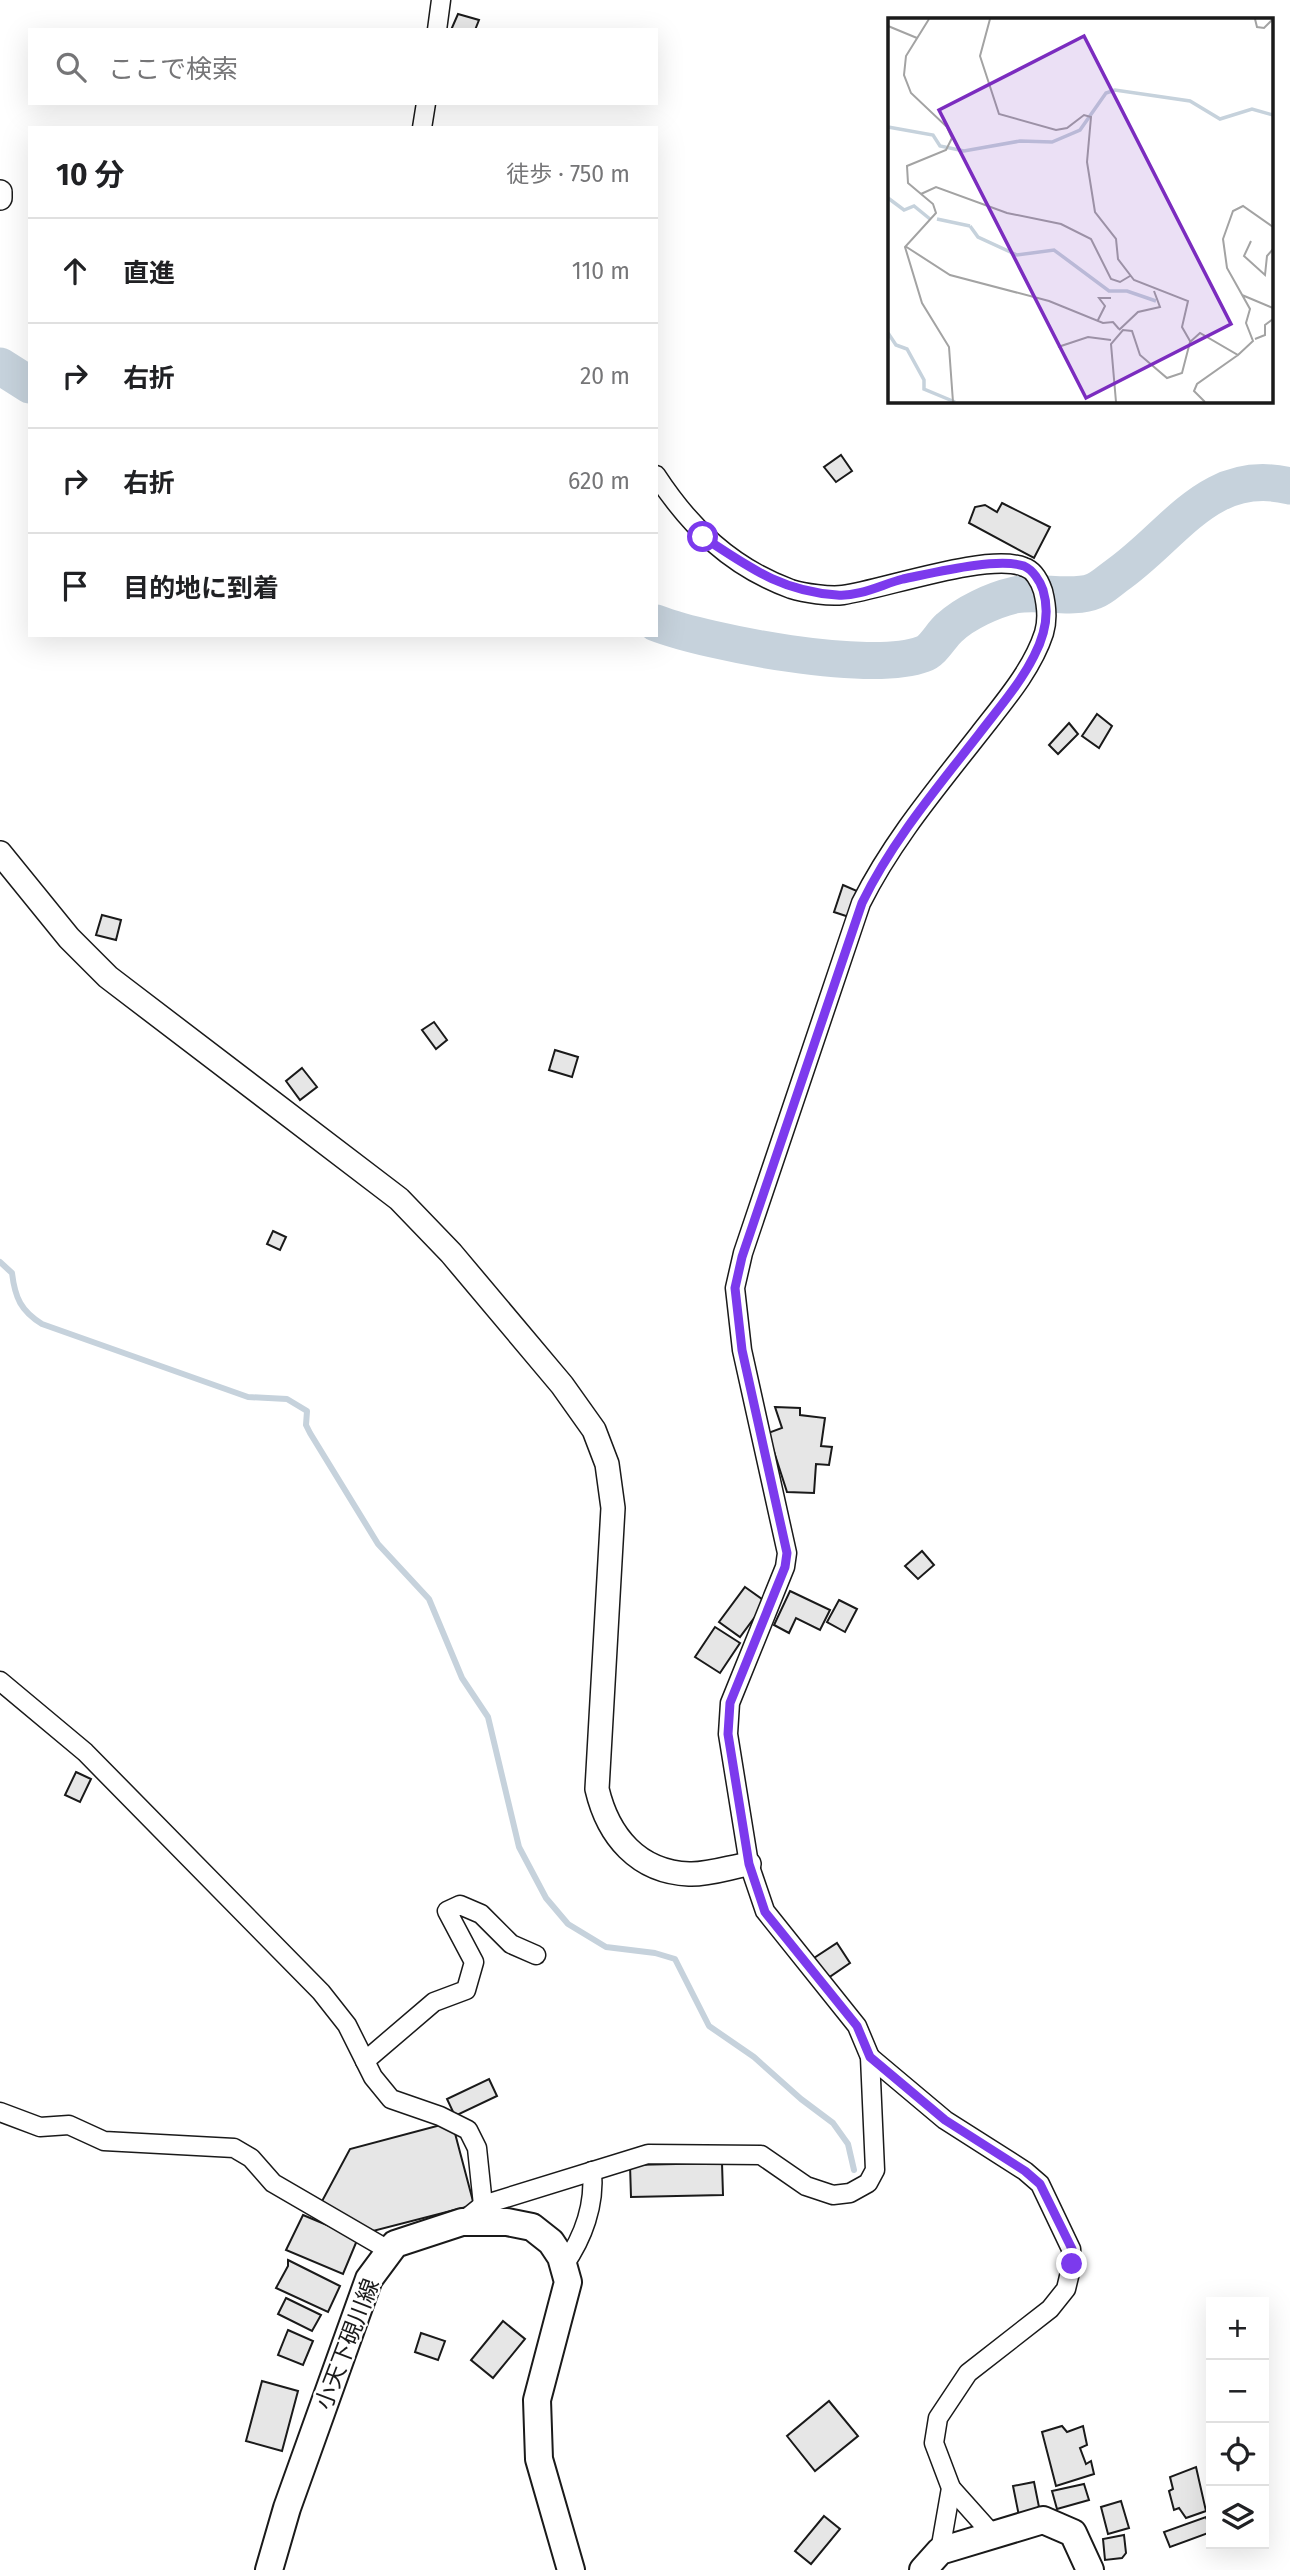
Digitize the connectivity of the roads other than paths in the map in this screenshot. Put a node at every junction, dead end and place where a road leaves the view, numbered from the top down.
1 (441, 0) edge
2 (437, 28) edge
3 (426, 105) edge
4 (422, 126) edge
5 (0, 192) edge
6 (0, 198) edge
7 (658, 478) edge
8 (0, 853) edge
9 (0, 1681) edge
10 (749, 1864) junction
11 (536, 1955) dead end
12 (870, 2057) junction
13 (365, 2061) junction
14 (0, 2112) edge
15 (592, 2171) junction
16 (483, 2205) junction
17 (461, 2222) junction
18 (390, 2251) junction
19 (564, 2265) junction
20 (951, 2488) junction
21 (993, 2535) junction
22 (931, 2560) edge
23 (269, 2570) edge
24 (571, 2570) edge
25 (1090, 2570) edge

1 - 2 street
3 - 4 street
5 - 6 street
7 - 10 street
8 - 10 street
9 - 13 street
10 - 12 street
11 - 13 street
12 - 15 street
12 - 20 street
13 - 16 street
14 - 18 street
15 - 16 street
15 - 19 street
16 - 17 street
17 - 18 main road, 小天下硯川線
17 - 19 main road, 小天下硯川線
18 - 23 main road, 小天下硯川線
19 - 24 main road
20 - 21 street
20 - 22 street
21 - 22 main road
21 - 25 main road

